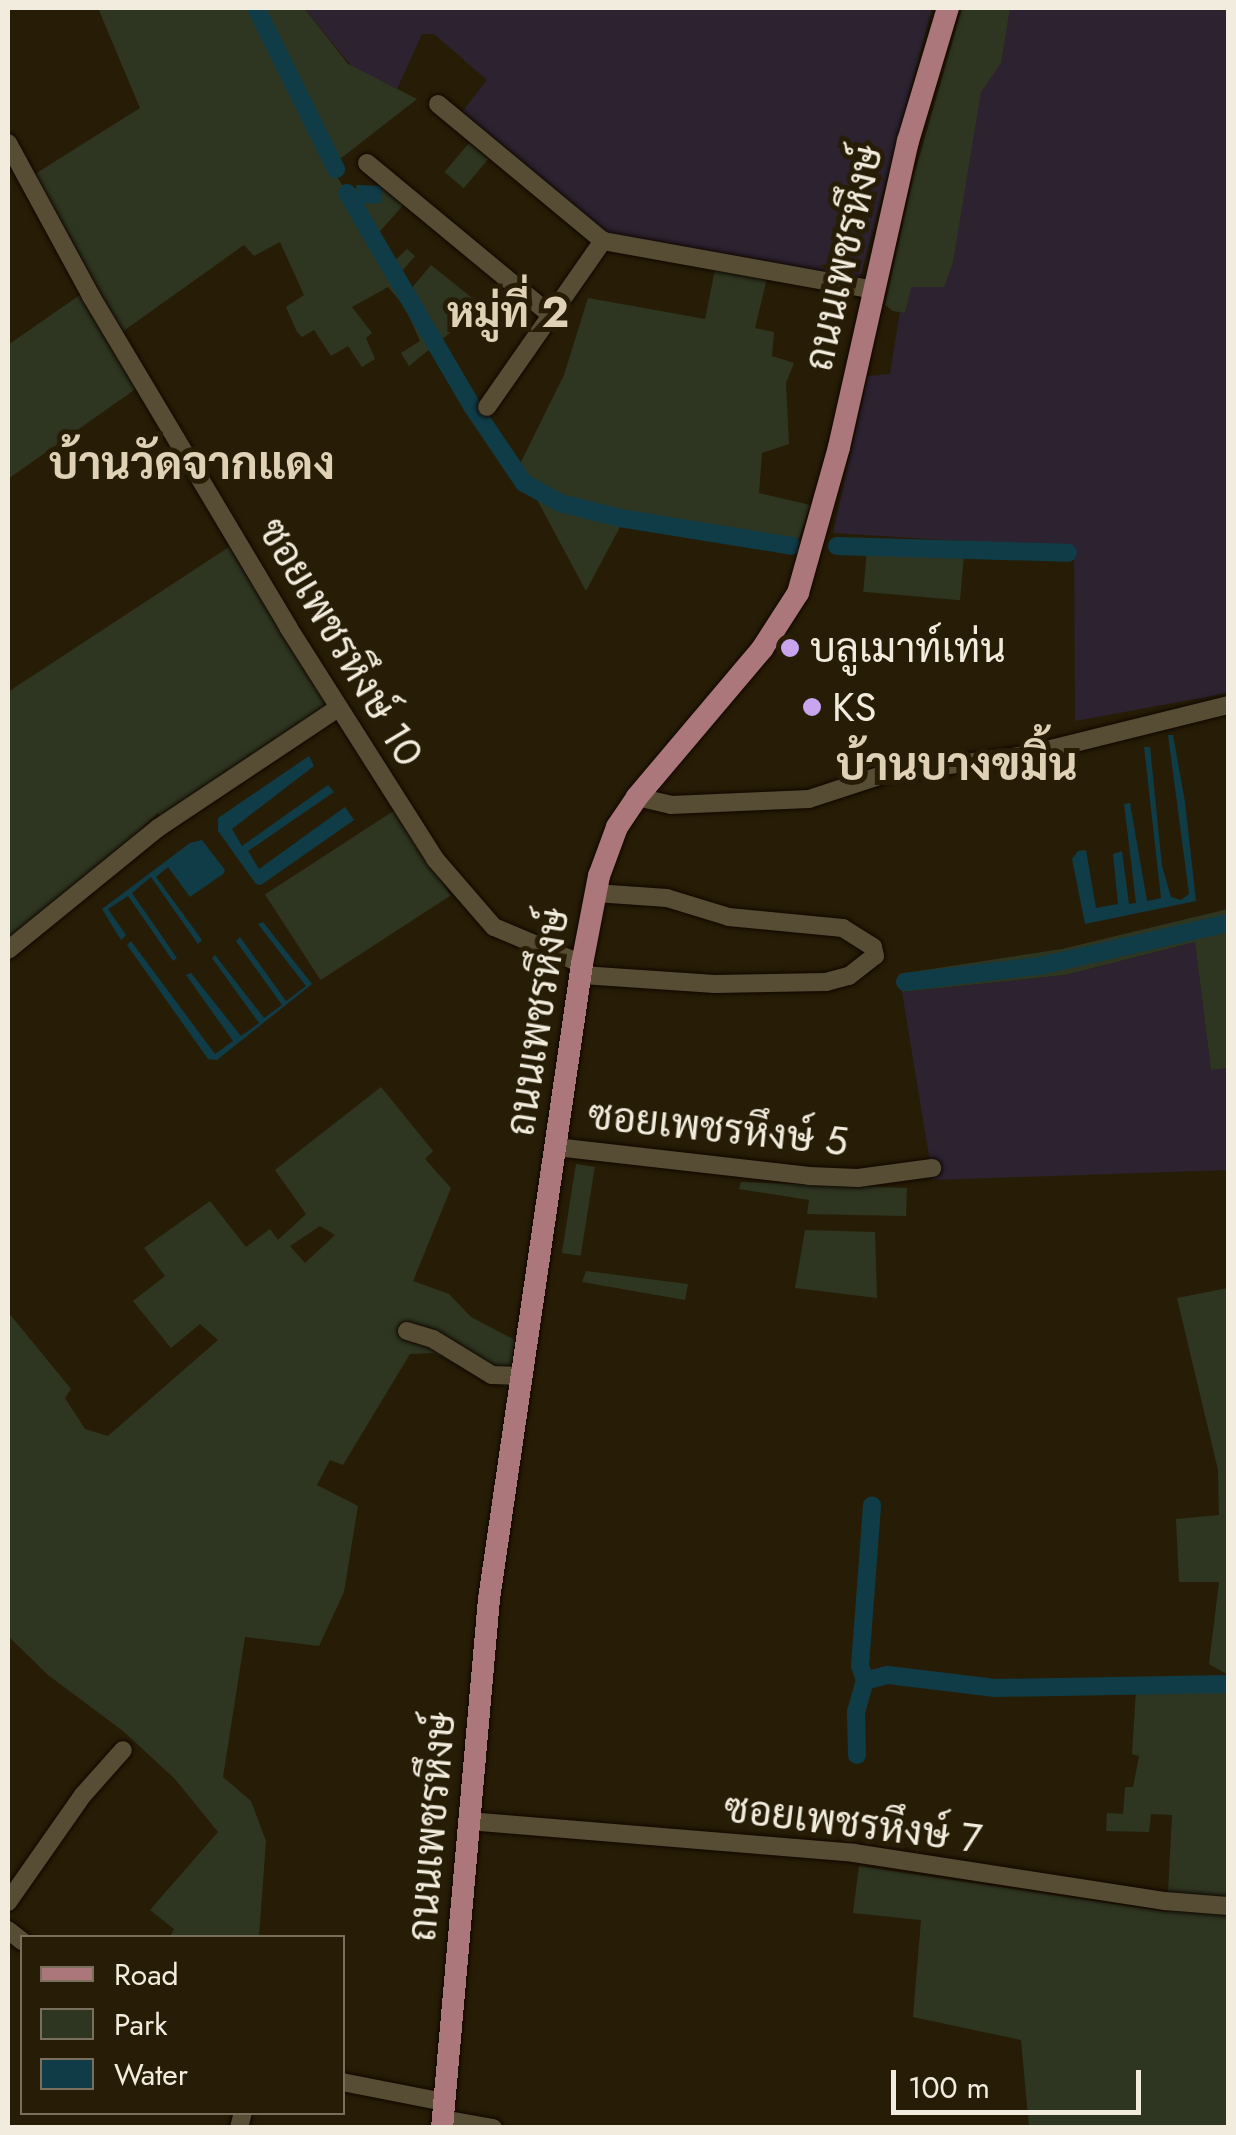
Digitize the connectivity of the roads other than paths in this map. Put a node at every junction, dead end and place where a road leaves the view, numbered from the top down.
1 (948, 8) edge
2 (438, 104) dead end
3 (8, 143) edge
4 (367, 162) dead end
5 (603, 241) junction
6 (874, 290) junction
7 (551, 315) junction
8 (487, 407) dead end
9 (1228, 705) edge
10 (338, 708) junction
11 (638, 797) junction
12 (596, 894) junction
13 (8, 950) edge
14 (582, 970) junction
15 (556, 1148) junction
16 (932, 1168) dead end
17 (407, 1331) dead end
18 (522, 1376) junction
19 (123, 1750) dead end
20 (468, 1821) junction
21 (8, 1902) edge
22 (1228, 1906) edge
23 (345, 2083) edge
24 (443, 2116) edge
25 (492, 2128) edge

1 - 6 main road, ถนนเพชรหึงษ์
2 - 5 street
3 - 10 street, ซอยเพชรหึงษ์ 10
4 - 7 street
5 - 6 street
5 - 7 street
6 - 11 main road, ถนนเพชรหึงษ์
7 - 8 street
9 - 11 street
10 - 13 street
10 - 14 street, ซอยเพชรหึงษ์ 10
11 - 12 main road, ถนนเพชรหึงษ์
12 - 14 main road, ถนนเพชรหึงษ์
12 - 14 street, ซอยเพชรหึงษ์ 10
14 - 15 main road, ถนนเพชรหึงษ์
15 - 16 street, ซอยเพชรหึงษ์ 5
15 - 18 main road, ถนนเพชรหึงษ์
17 - 18 street
18 - 20 main road, ถนนเพชรหึงษ์
19 - 21 street
20 - 22 street, ซอยเพชรหึงษ์ 7
20 - 24 main road, ถนนเพชรหึงษ์
23 - 24 street
24 - 25 street

